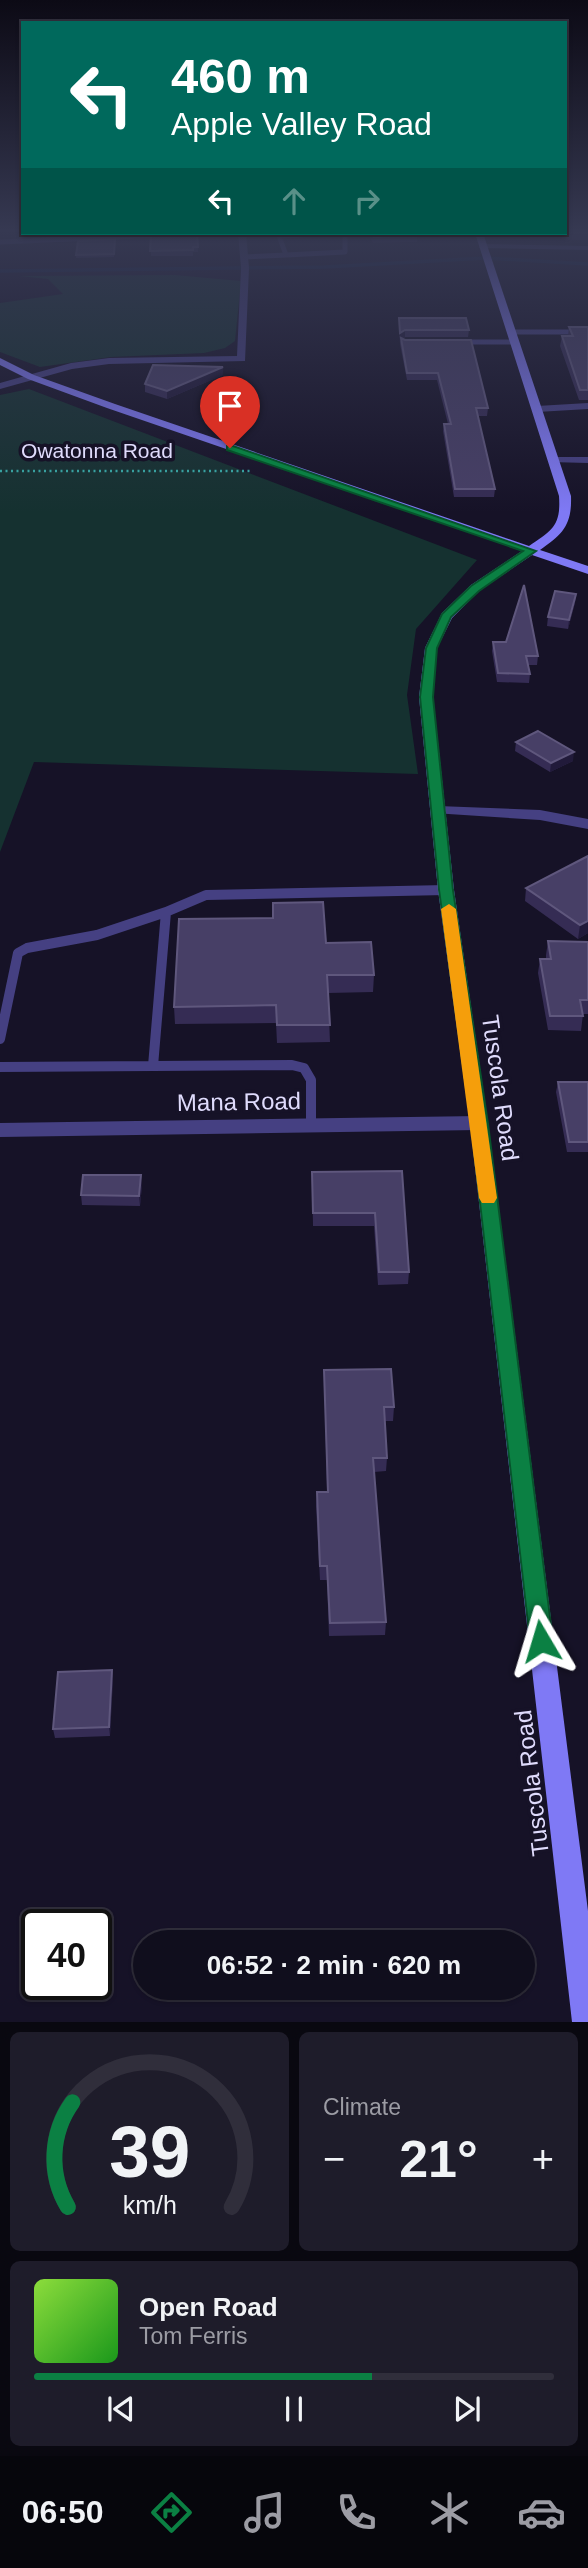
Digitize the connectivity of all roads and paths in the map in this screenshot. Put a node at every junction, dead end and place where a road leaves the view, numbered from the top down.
1 (243, 322) edge
2 (507, 322) edge
3 (588, 332) edge
4 (512, 337) junction
5 (446, 342) edge
6 (0, 361) edge
7 (31, 377) junction
8 (0, 386) edge
9 (588, 406) edge
10 (537, 409) junction
11 (554, 460) junction
12 (588, 460) edge
13 (278, 465) junction
14 (0, 471) edge
15 (531, 551) junction
16 (588, 570) edge
17 (438, 810) junction
18 (588, 824) edge
19 (446, 890) junction
20 (166, 912) junction
21 (0, 1039) edge
22 (153, 1066) junction
23 (0, 1067) edge
24 (479, 1124) junction
25 (311, 1126) junction
26 (0, 1130) edge
27 (587, 2022) edge

1 - 7 street
2 - 4 street, Tuscola Road
3 - 4 lane
4 - 5 lane
4 - 10 street, Tuscola Road
6 - 7 street
7 - 8 street
7 - 13 street
9 - 10 lane
10 - 11 street, Tuscola Road
11 - 12 street
11 - 15 street, Tuscola Road
13 - 14 path, Owatonna Road
13 - 15 street
15 - 16 street
15 - 17 street, Tuscola Road
17 - 18 street
17 - 19 street, Tuscola Road
19 - 20 lane
19 - 24 street, Tuscola Road
20 - 21 lane
20 - 22 lane
22 - 23 lane
22 - 25 lane
24 - 25 street, Mana Road
24 - 27 street, Tuscola Road
25 - 26 street, Mana Road

